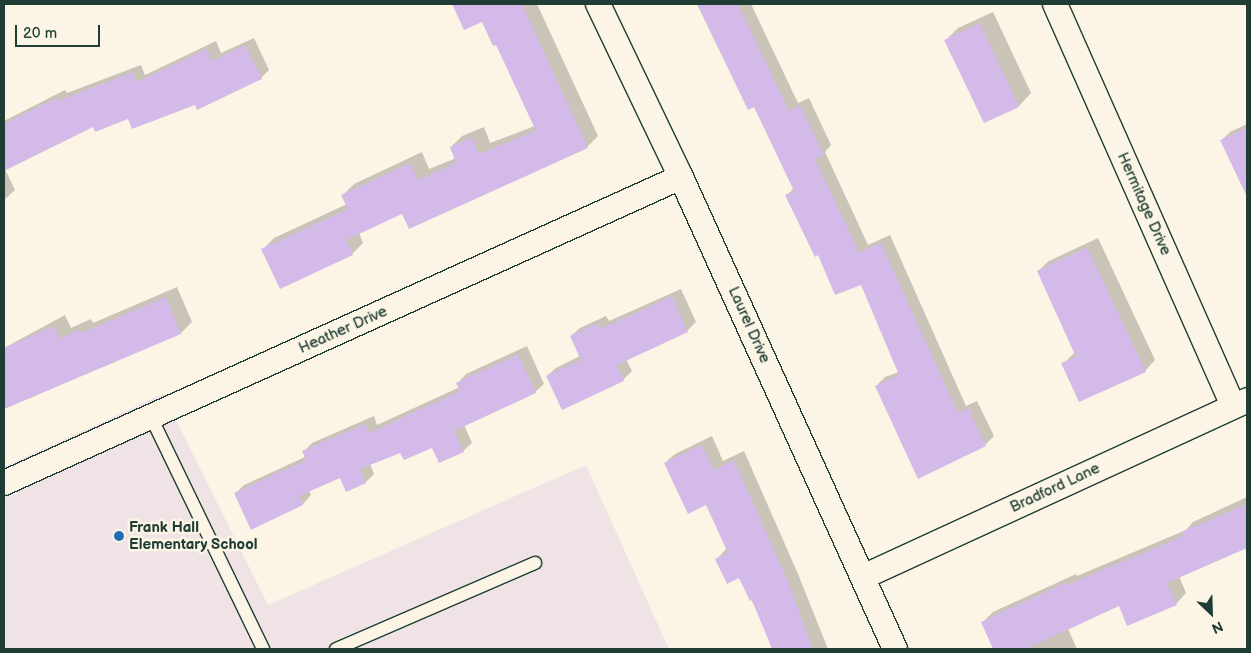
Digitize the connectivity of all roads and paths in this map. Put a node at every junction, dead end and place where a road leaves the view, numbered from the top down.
1 (598, 4) edge
2 (1055, 4) edge
3 (681, 178) junction
4 (1240, 402) edge
5 (151, 417) junction
6 (4, 483) edge
7 (535, 563) dead end
8 (863, 577) junction
9 (263, 649) edge
10 (336, 649) edge
11 (895, 649) edge

1 - 3 street, Laurel Drive
2 - 4 street, Hermitage Drive
3 - 5 street, Heather Drive
3 - 8 street, Laurel Drive
4 - 8 street, Bradford Lane
5 - 6 street, Heather Drive
5 - 9 lane
7 - 10 lane
8 - 11 street, Laurel Drive

